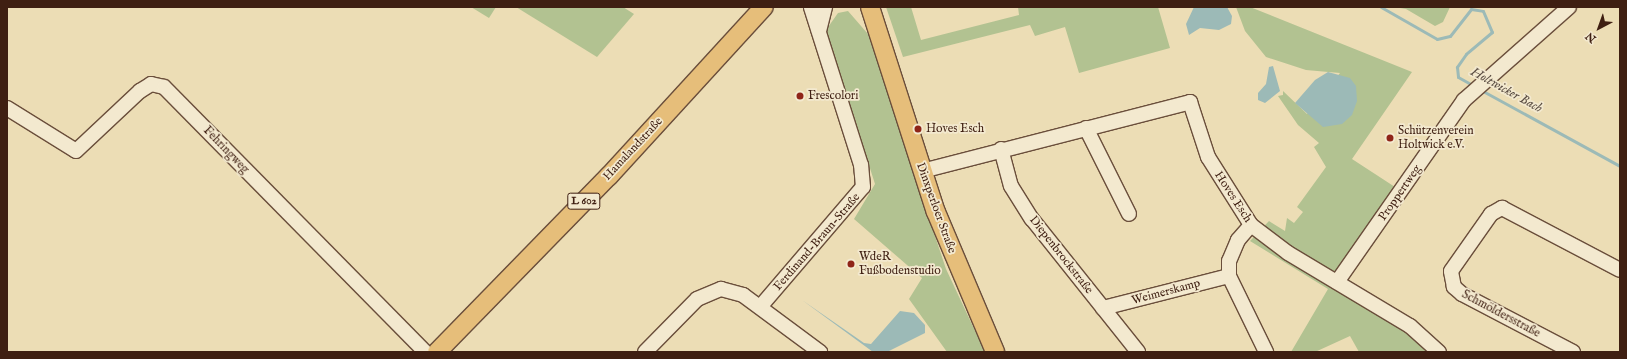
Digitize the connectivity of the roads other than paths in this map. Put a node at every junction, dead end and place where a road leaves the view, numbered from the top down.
1 (752, 7) edge
2 (764, 7) edge
3 (811, 7) edge
4 (825, 7) edge
5 (1569, 7) edge
6 (869, 10) edge
7 (819, 33) junction
8 (728, 48) junction
9 (7, 108) edge
10 (1086, 128) junction
11 (1002, 149) junction
12 (922, 171) junction
13 (1128, 214) dead end
14 (1251, 225) junction
15 (1620, 270) edge
16 (1229, 276) junction
17 (1337, 282) junction
18 (760, 307) junction
19 (1103, 308) junction
20 (426, 352) edge
21 (437, 352) edge
22 (645, 352) edge
23 (820, 352) edge
24 (995, 352) edge
25 (1138, 352) edge
26 (1266, 352) edge
27 (1439, 352) edge
28 (1573, 352) edge

1 - 8 main road, Hamalandstraße / L 602
2 - 8 main road, Hamalandstraße / L 602
3 - 7 street, Ferdinand-Braun-Straße
4 - 7 street
5 - 17 street, Proppertweg
6 - 12 main road, Dinxperloer Straße
7 - 18 street, Ferdinand-Braun-Straße
8 - 21 main road, Hamalandstraße / L 602
9 - 20 street, Fehringweg
10 - 11 street, Hoves Esch
10 - 13 street
10 - 14 street, Hoves Esch
11 - 12 street, Hoves Esch
11 - 19 street, Diepenbrockstraße
12 - 24 main road, Dinxperloer Straße
14 - 16 street
14 - 17 street, Hoves Esch
15 - 28 street, Schmöldersstraße
16 - 19 street, Weimerskamp
16 - 26 street
17 - 27 street, Hoves Esch
18 - 22 street
18 - 23 street
19 - 25 street, Diepenbrockstraße

